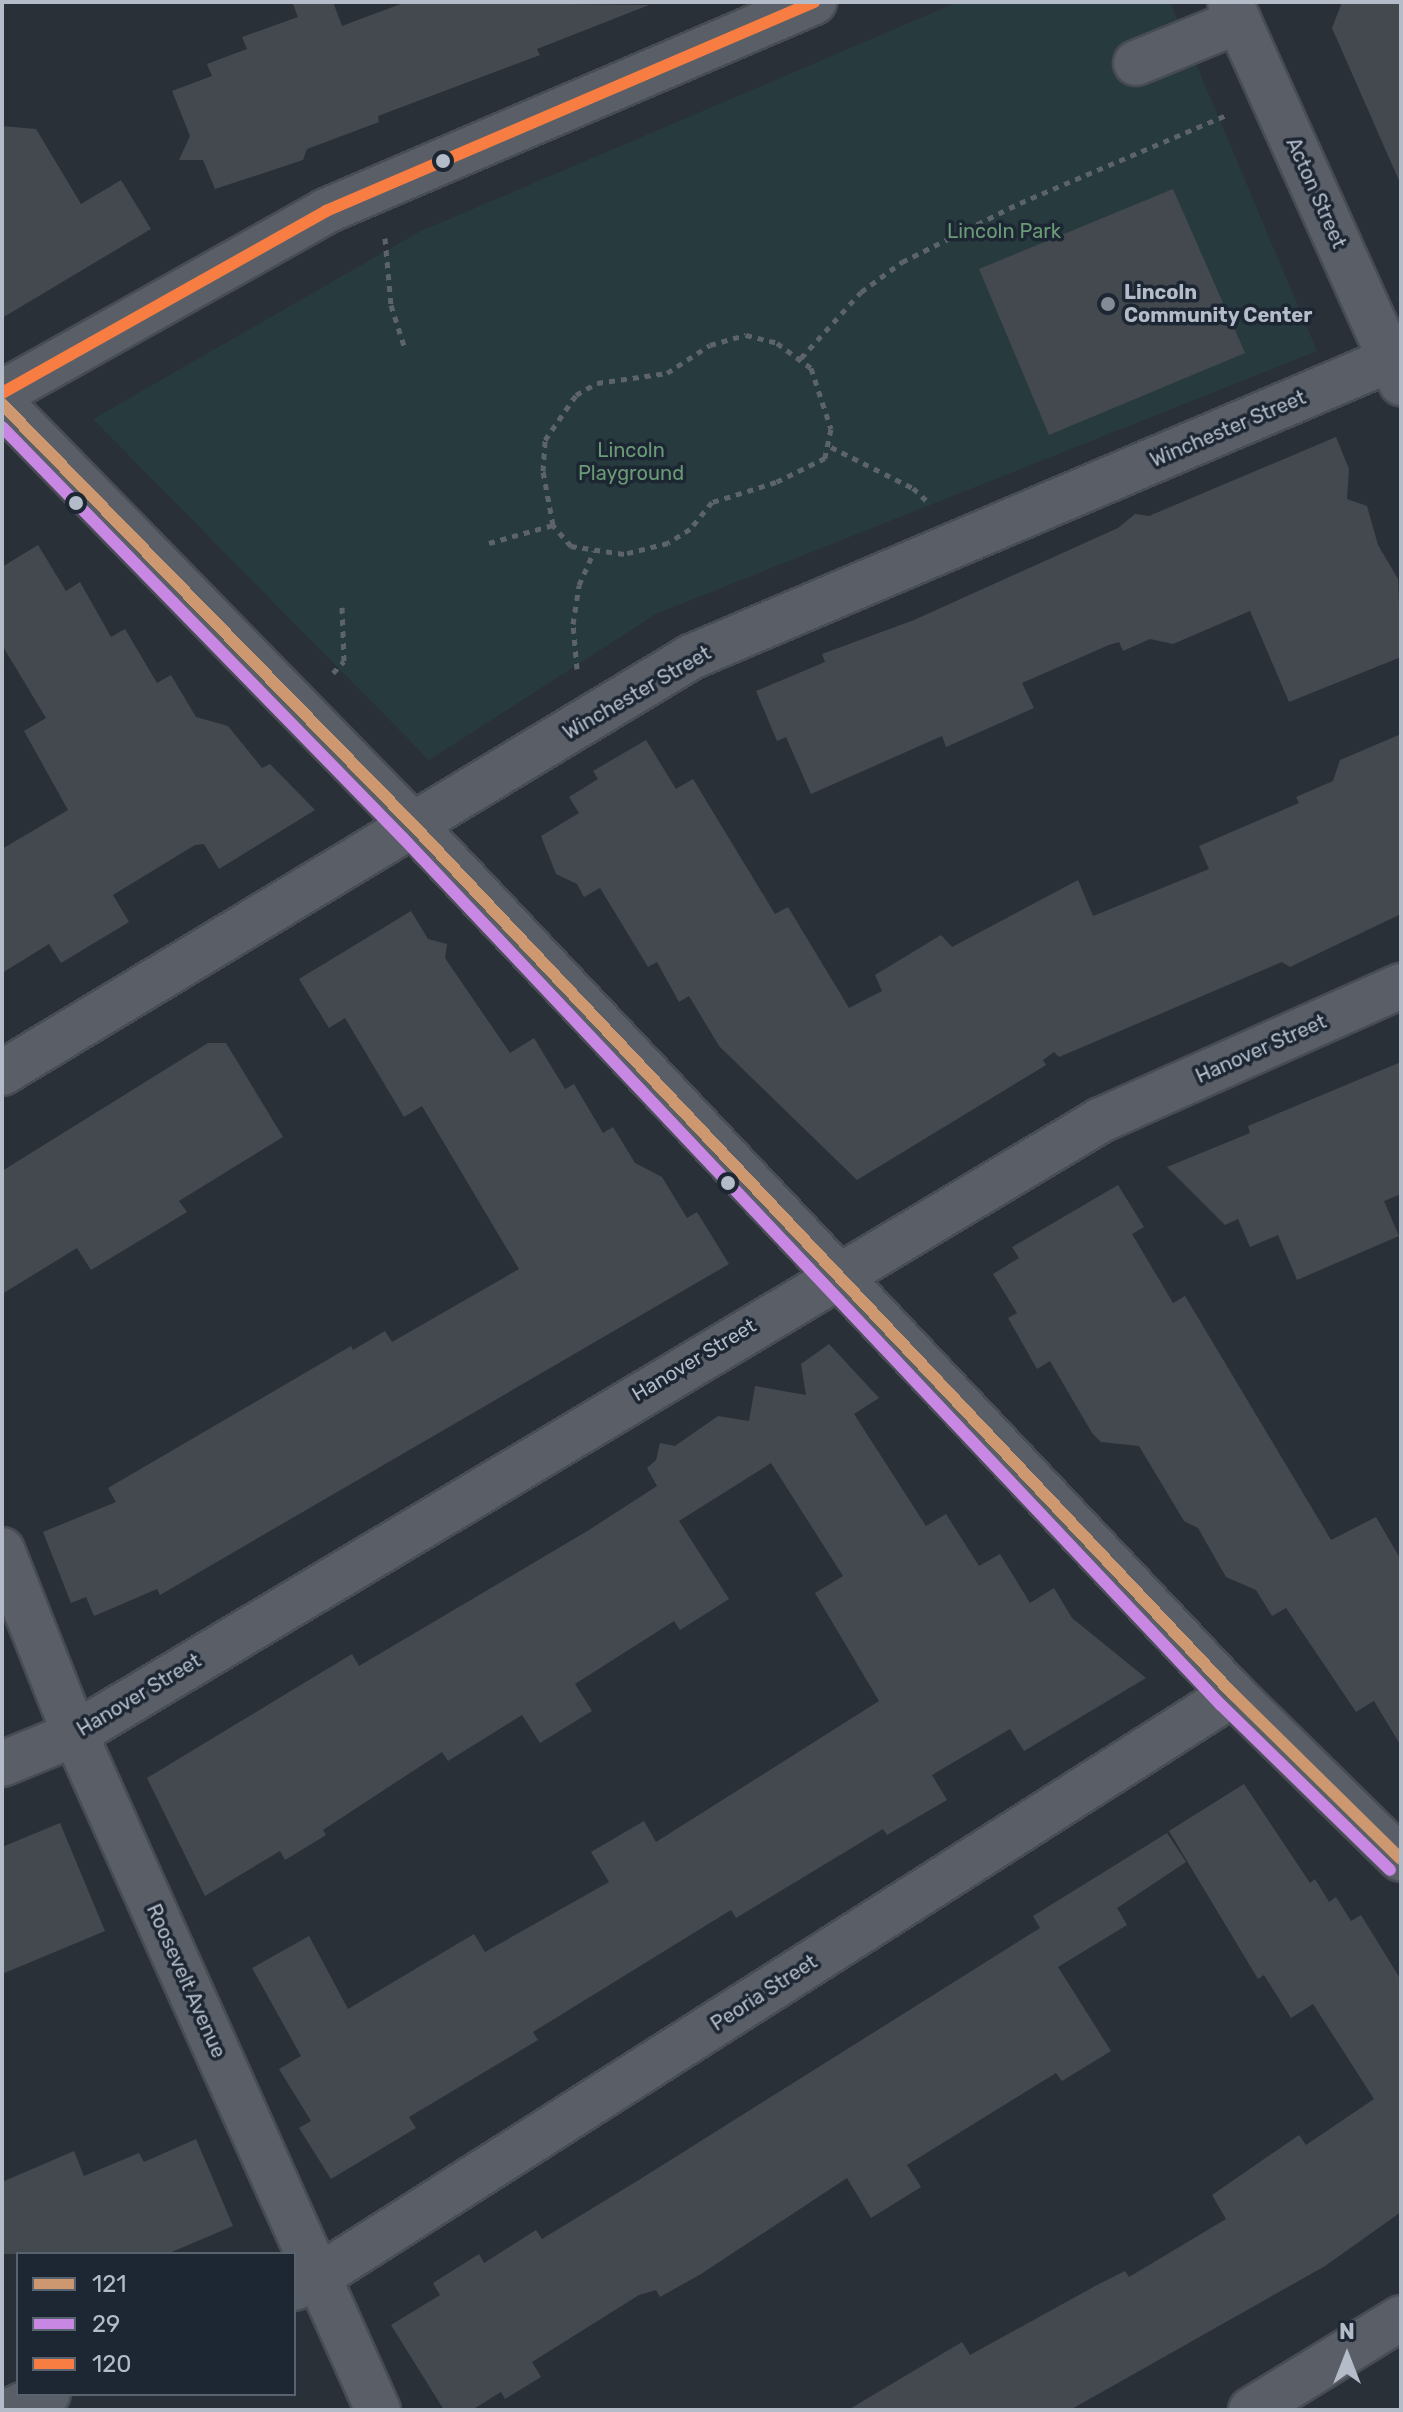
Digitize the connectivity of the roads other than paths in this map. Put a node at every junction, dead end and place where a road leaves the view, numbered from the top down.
1 (814, 2) edge
2 (1235, 12) edge
3 (1136, 63) dead end
4 (1398, 366) edge
5 (2, 393) edge
6 (2, 404) edge
7 (415, 827) junction
8 (1401, 986) edge
9 (2, 1073) edge
10 (837, 1274) junction
11 (2, 1550) edge
12 (1233, 1694) junction
13 (75, 1734) junction
14 (2, 1764) edge
15 (1401, 1859) edge
16 (293, 2252) edge
17 (296, 2259) edge
18 (306, 2283) edge
19 (1401, 2318) edge
20 (43, 2396) edge
21 (11, 2410) edge
22 (378, 2410) edge
23 (1251, 2410) edge

1 - 5 street
2 - 3 street
2 - 4 street, Acton Street
4 - 7 street, Winchester Street
6 - 7 street
7 - 9 street, Winchester Street
7 - 10 street
8 - 10 street, Hanover Street
10 - 12 street
10 - 13 street, Hanover Street
11 - 13 street, Roosevelt Avenue
12 - 15 street
12 - 18 street, Peoria Street
13 - 14 street, Hanover Street
13 - 16 street, Roosevelt Avenue
17 - 18 street, Roosevelt Avenue
18 - 22 street, Roosevelt Avenue
19 - 23 street
20 - 21 street

